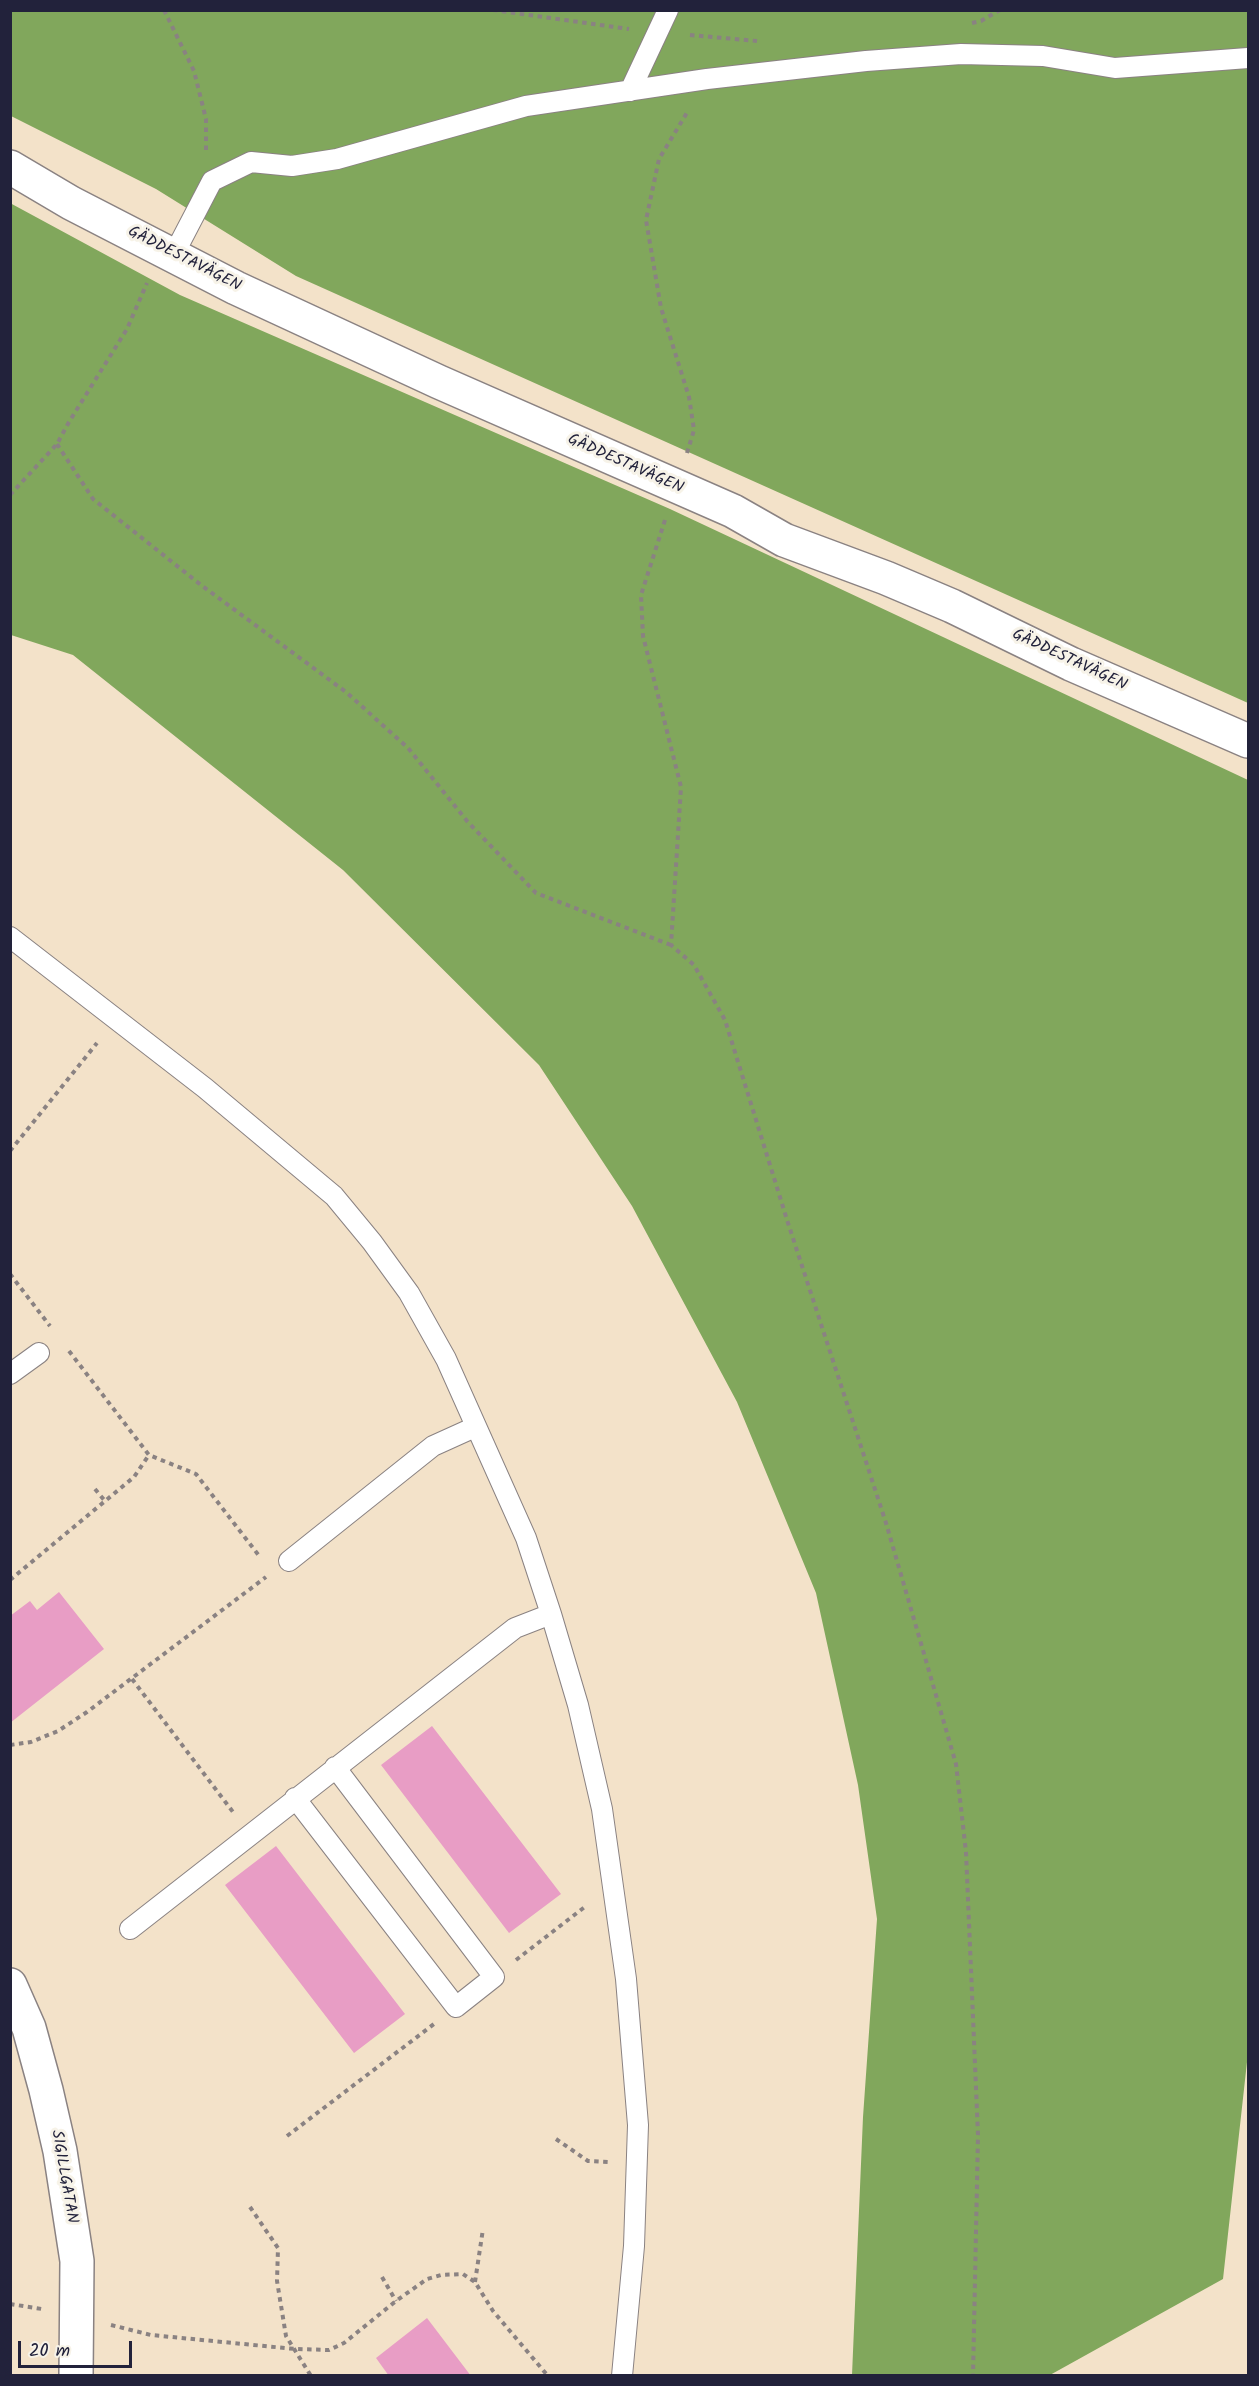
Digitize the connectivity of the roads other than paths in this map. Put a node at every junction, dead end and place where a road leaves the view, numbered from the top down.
1 (668, 10) edge
2 (1248, 58) edge
3 (630, 91) junction
4 (10, 167) edge
5 (174, 254) junction
6 (1248, 741) edge
7 (10, 937) edge
8 (39, 1353) dead end
9 (10, 1374) edge
10 (475, 1427) junction
11 (289, 1561) road end
12 (551, 1614) junction
13 (335, 1767) junction
14 (295, 1798) junction
15 (130, 1929) dead end
16 (10, 1985) edge
17 (76, 2376) edge
18 (622, 2376) edge

1 - 3 lane
2 - 3 lane
3 - 5 lane
4 - 5 street, GÄDDESTAVÄGEN
5 - 6 street, GÄDDESTAVÄGEN
7 - 10 lane
8 - 9 lane
10 - 11 lane
10 - 12 lane
12 - 13 lane
12 - 18 lane
13 - 14 lane
13 - 14 lane
14 - 15 lane
16 - 17 street, SIGILLGATAN

